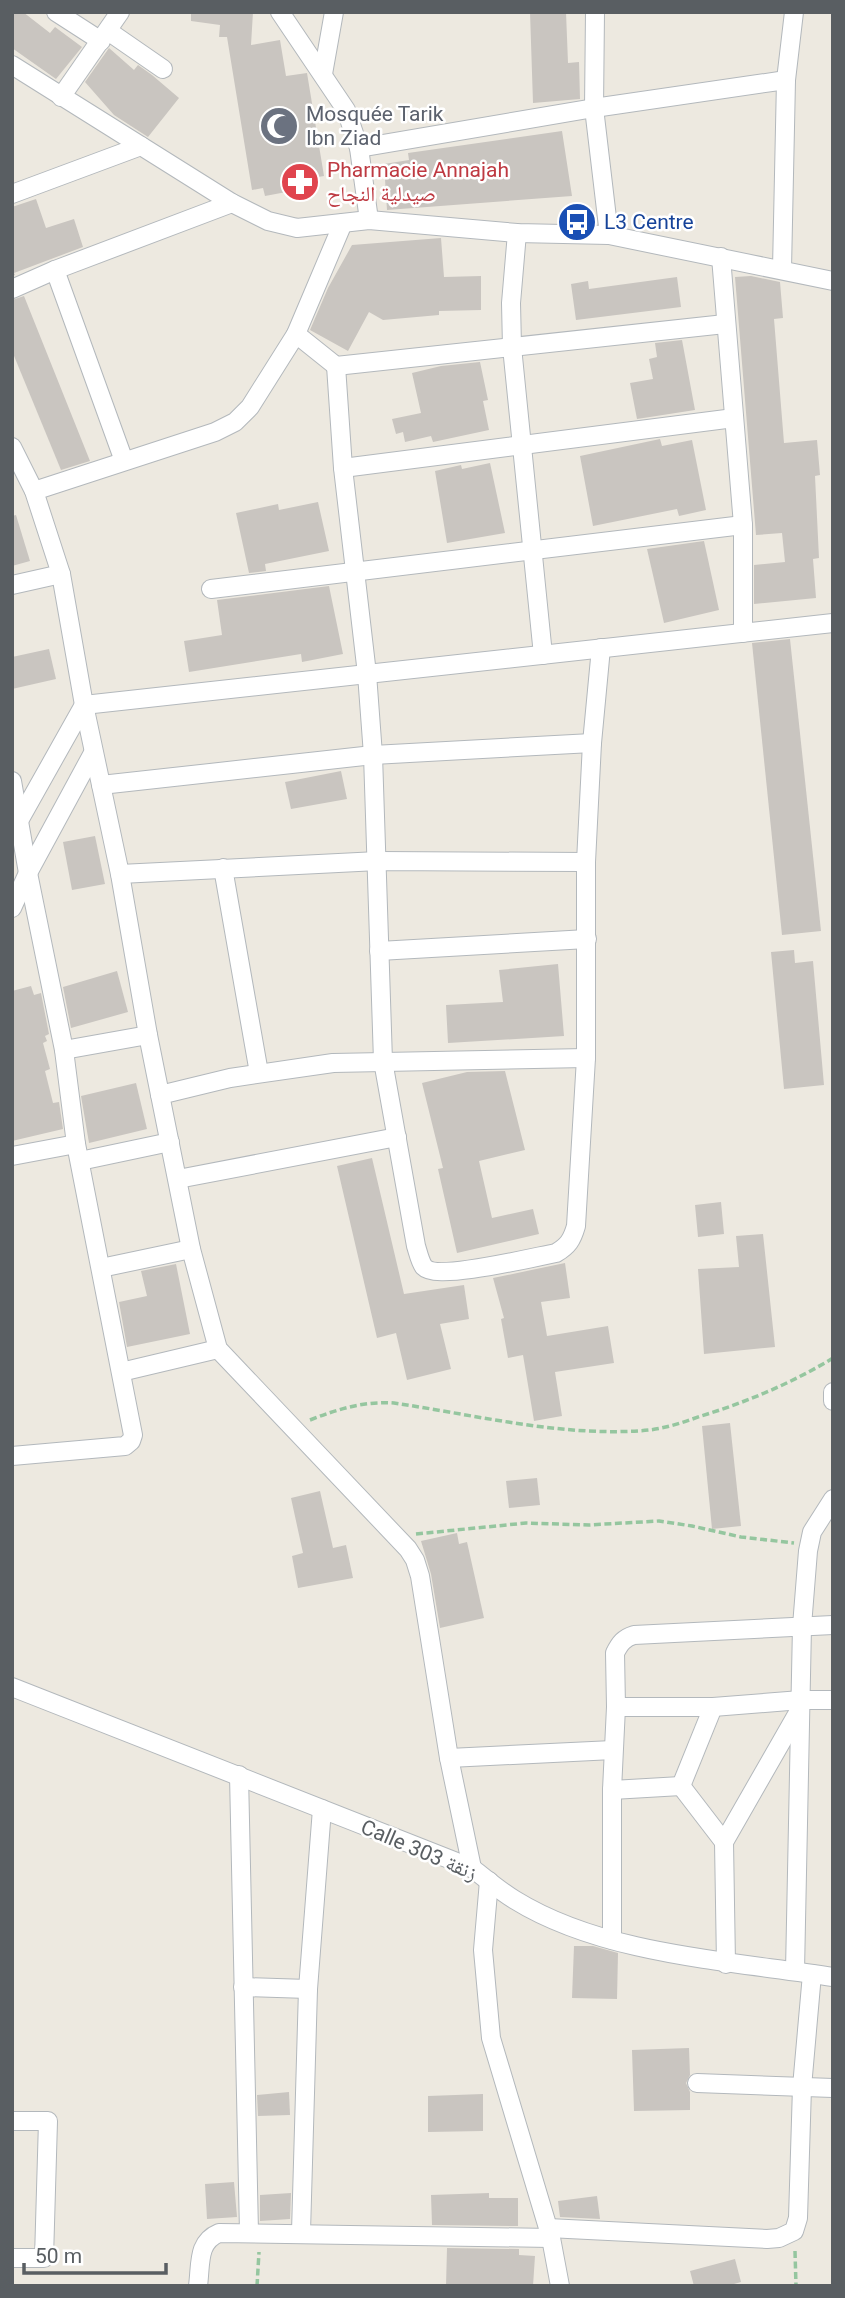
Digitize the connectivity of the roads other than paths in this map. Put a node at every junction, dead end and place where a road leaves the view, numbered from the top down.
1 (56, 12) edge
2 (120, 12) edge
3 (281, 12) edge
4 (334, 12) edge
5 (595, 12) edge
6 (794, 12) edge
7 (104, 36) junction
8 (12, 65) edge
9 (163, 69) dead end
10 (323, 74) junction
11 (786, 80) junction
12 (61, 97) junction
13 (594, 108) junction
14 (141, 146) junction
15 (359, 148) junction
16 (12, 194) edge
17 (232, 203) junction
18 (369, 220) junction
19 (343, 223) junction
20 (517, 233) junction
21 (609, 235) junction
22 (721, 257) junction
23 (782, 269) junction
24 (55, 270) junction
25 (833, 281) edge
26 (12, 289) edge
27 (725, 324) junction
28 (296, 334) junction
29 (512, 347) junction
30 (336, 366) junction
31 (734, 418) junction
32 (523, 445) junction
33 (12, 447) edge
34 (124, 461) junction
35 (343, 468) junction
36 (34, 491) junction
37 (743, 524) junction
38 (534, 550) junction
39 (354, 572) junction
40 (61, 574) junction
41 (12, 584) edge
42 (211, 589) dead end
43 (833, 623) edge
44 (743, 633) junction
45 (601, 648) junction
46 (543, 654) junction
47 (367, 674) junction
48 (84, 705) junction
49 (592, 743) junction
50 (93, 752) junction
51 (373, 755) junction
52 (12, 781) edge
53 (100, 785) junction
54 (15, 826) edge
55 (378, 861) junction
56 (586, 862) junction
57 (223, 868) junction
58 (28, 873) junction
59 (120, 873) junction
60 (12, 908) edge
61 (587, 939) junction
62 (379, 951) junction
63 (148, 1035) junction
64 (64, 1050) junction
65 (586, 1058) junction
66 (383, 1060) junction
67 (259, 1073) junction
68 (160, 1095) junction
69 (397, 1137) junction
70 (170, 1142) junction
71 (78, 1152) junction
72 (12, 1157) edge
73 (178, 1179) junction
74 (191, 1249) junction
75 (101, 1268) junction
76 (218, 1349) junction
77 (121, 1372) junction
78 (833, 1392) edge
79 (833, 1401) edge
80 (12, 1456) edge
81 (833, 1499) edge
82 (833, 1625) edge
83 (802, 1626) junction
84 (12, 1687) edge
85 (833, 1700) edge
86 (801, 1704) junction
87 (615, 1707) junction
88 (713, 1707) junction
89 (613, 1751) junction
90 (449, 1758) junction
91 (239, 1775) junction
92 (681, 1786) junction
93 (612, 1790) junction
94 (322, 1809) junction
95 (724, 1842) junction
96 (472, 1868) junction
97 (489, 1881) junction
98 (612, 1940) junction
99 (726, 1964) junction
100 (804, 1972) junction
101 (833, 1977) edge
102 (243, 1987) junction
103 (307, 1989) junction
104 (696, 2083) dead end
105 (802, 2087) junction
106 (833, 2088) edge
107 (12, 2121) edge
108 (255, 2232) junction
109 (301, 2232) junction
110 (549, 2233) junction
111 (12, 2258) edge
112 (198, 2286) edge
113 (560, 2286) edge

1 - 7 street
2 - 7 street
3 - 10 street
4 - 10 street
5 - 13 street
6 - 11 street
7 - 9 street
7 - 12 street
8 - 12 street
10 - 15 street
11 - 13 street
11 - 23 street
12 - 14 street
13 - 15 street
13 - 21 street
14 - 16 street
14 - 17 street
15 - 18 street
17 - 19 street
17 - 24 street
18 - 19 street
18 - 20 street
19 - 28 street
20 - 21 street
20 - 29 street
21 - 22 street
22 - 23 street
22 - 27 street
23 - 25 street
24 - 26 street
24 - 34 street
27 - 29 street
27 - 31 street
28 - 30 street
28 - 34 street
29 - 30 street
29 - 32 street
30 - 35 street
31 - 32 street
31 - 37 street
32 - 35 street
32 - 38 street
33 - 36 street
34 - 36 street
35 - 39 street
36 - 40 street
37 - 38 street
37 - 44 street
38 - 39 street
38 - 46 street
39 - 42 street
39 - 47 street
40 - 41 street
40 - 48 street
43 - 44 street
44 - 45 street
45 - 46 street
45 - 49 street
46 - 47 street
47 - 48 street
47 - 51 street
48 - 50 street
48 - 54 street
49 - 51 street
49 - 56 street
50 - 53 street
50 - 58 street
51 - 53 street
51 - 55 street
52 - 54 street
53 - 59 street
54 - 58 street
55 - 56 street
55 - 57 street
55 - 62 street
56 - 61 street
57 - 59 street
57 - 67 street
58 - 60 street
58 - 64 street
59 - 63 street
61 - 62 street
61 - 65 street
62 - 66 street
63 - 64 street
63 - 68 street
64 - 71 street
65 - 66 street
65 - 69 street
66 - 67 street
66 - 69 street
67 - 68 street
68 - 70 street
69 - 73 street
70 - 71 street
70 - 73 street
71 - 72 street
71 - 75 street
73 - 74 street
74 - 75 street
74 - 76 street
75 - 77 street
76 - 77 street
76 - 90 street
77 - 80 street
78 - 79 street
81 - 83 street
82 - 83 street
83 - 86 street
83 - 87 street
84 - 91 street, Calle 303 زنقة
85 - 86 street
86 - 88 street
86 - 95 street
86 - 100 street
87 - 88 street
87 - 89 street
88 - 92 street
89 - 90 street
89 - 93 street
90 - 96 street
91 - 94 street, Calle 303 زنقة
91 - 102 street
92 - 93 street
92 - 95 street
93 - 98 street
94 - 96 street, Calle 303 زنقة
94 - 103 street
95 - 99 street
96 - 97 street, Calle 303 زنقة
97 - 98 street, Calle 303 زنقة
97 - 110 street
98 - 99 street, Calle 303 زنقة
99 - 100 street, Calle 303 زنقة
100 - 101 street, Calle 303 زنقة
100 - 105 street
102 - 103 street
102 - 108 street
103 - 109 street
104 - 105 street
105 - 106 street
105 - 110 street
107 - 111 street
108 - 109 street
108 - 112 street
109 - 110 street
110 - 113 street

